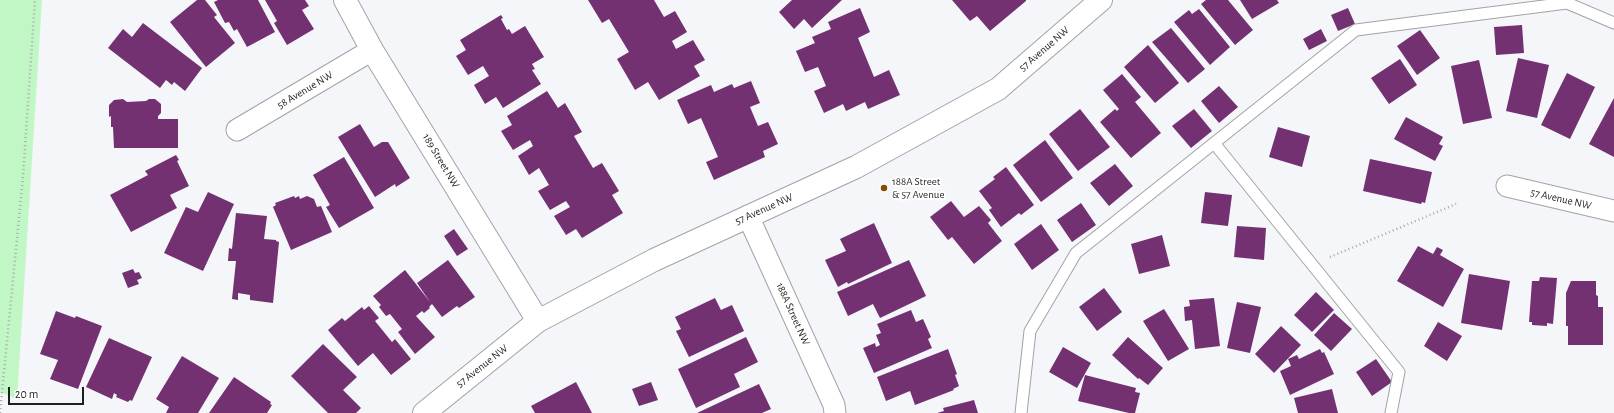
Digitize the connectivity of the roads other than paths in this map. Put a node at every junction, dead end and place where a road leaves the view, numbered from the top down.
1 (345, 0) edge
2 (1091, 3) edge
3 (1614, 24) edge
4 (372, 50) junction
5 (237, 130) dead end
6 (1214, 143) junction
7 (1507, 186) dead end
8 (1614, 211) edge
9 (748, 216) junction
10 (538, 321) junction
11 (428, 412) edge
12 (835, 413) edge
13 (1021, 413) edge
14 (1391, 413) edge

1 - 4 street, 189 Street NW
2 - 9 street, 57 Avenue NW
3 - 6 lane
4 - 5 street, 58 Avenue NW
4 - 10 street, 189 Street NW
6 - 13 lane
6 - 14 lane
7 - 8 street, 57 Avenue NW
9 - 10 street, 57 Avenue NW
9 - 12 street, 188A Street NW
10 - 11 street, 57 Avenue NW

